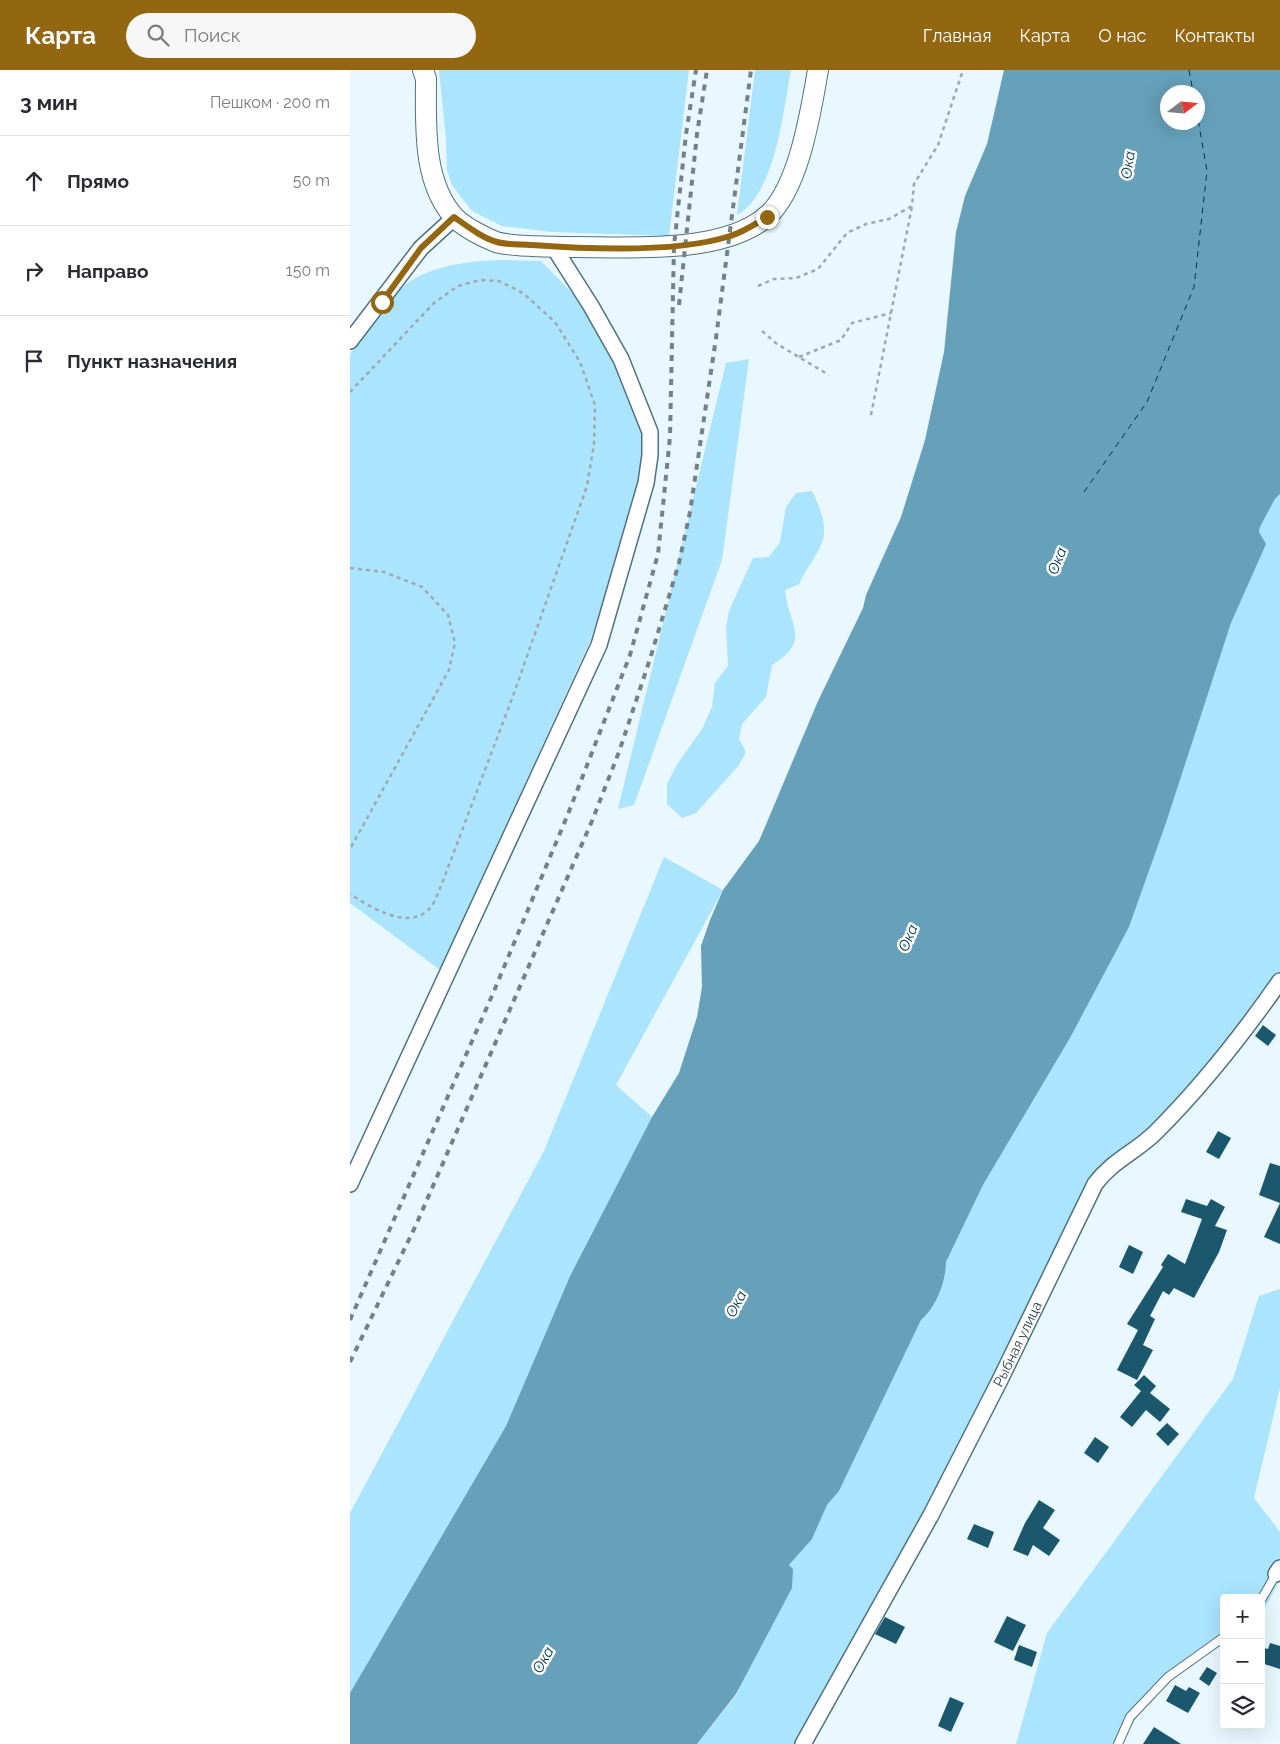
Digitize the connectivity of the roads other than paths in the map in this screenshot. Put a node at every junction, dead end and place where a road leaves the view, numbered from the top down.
1 (423, 70) edge
2 (818, 70) edge
3 (454, 217) junction
4 (553, 246) junction
5 (350, 342) edge
6 (1280, 981) edge
7 (350, 1184) edge
8 (1278, 1571) edge
9 (1265, 1594) edge
10 (1221, 1639) edge
11 (803, 1744) edge
12 (1118, 1744) edge

1 - 3 main road
2 - 4 main road
3 - 4 main road
3 - 5 street
4 - 7 street
6 - 11 street, Рыбная улица
8 - 9 lane
10 - 12 lane

